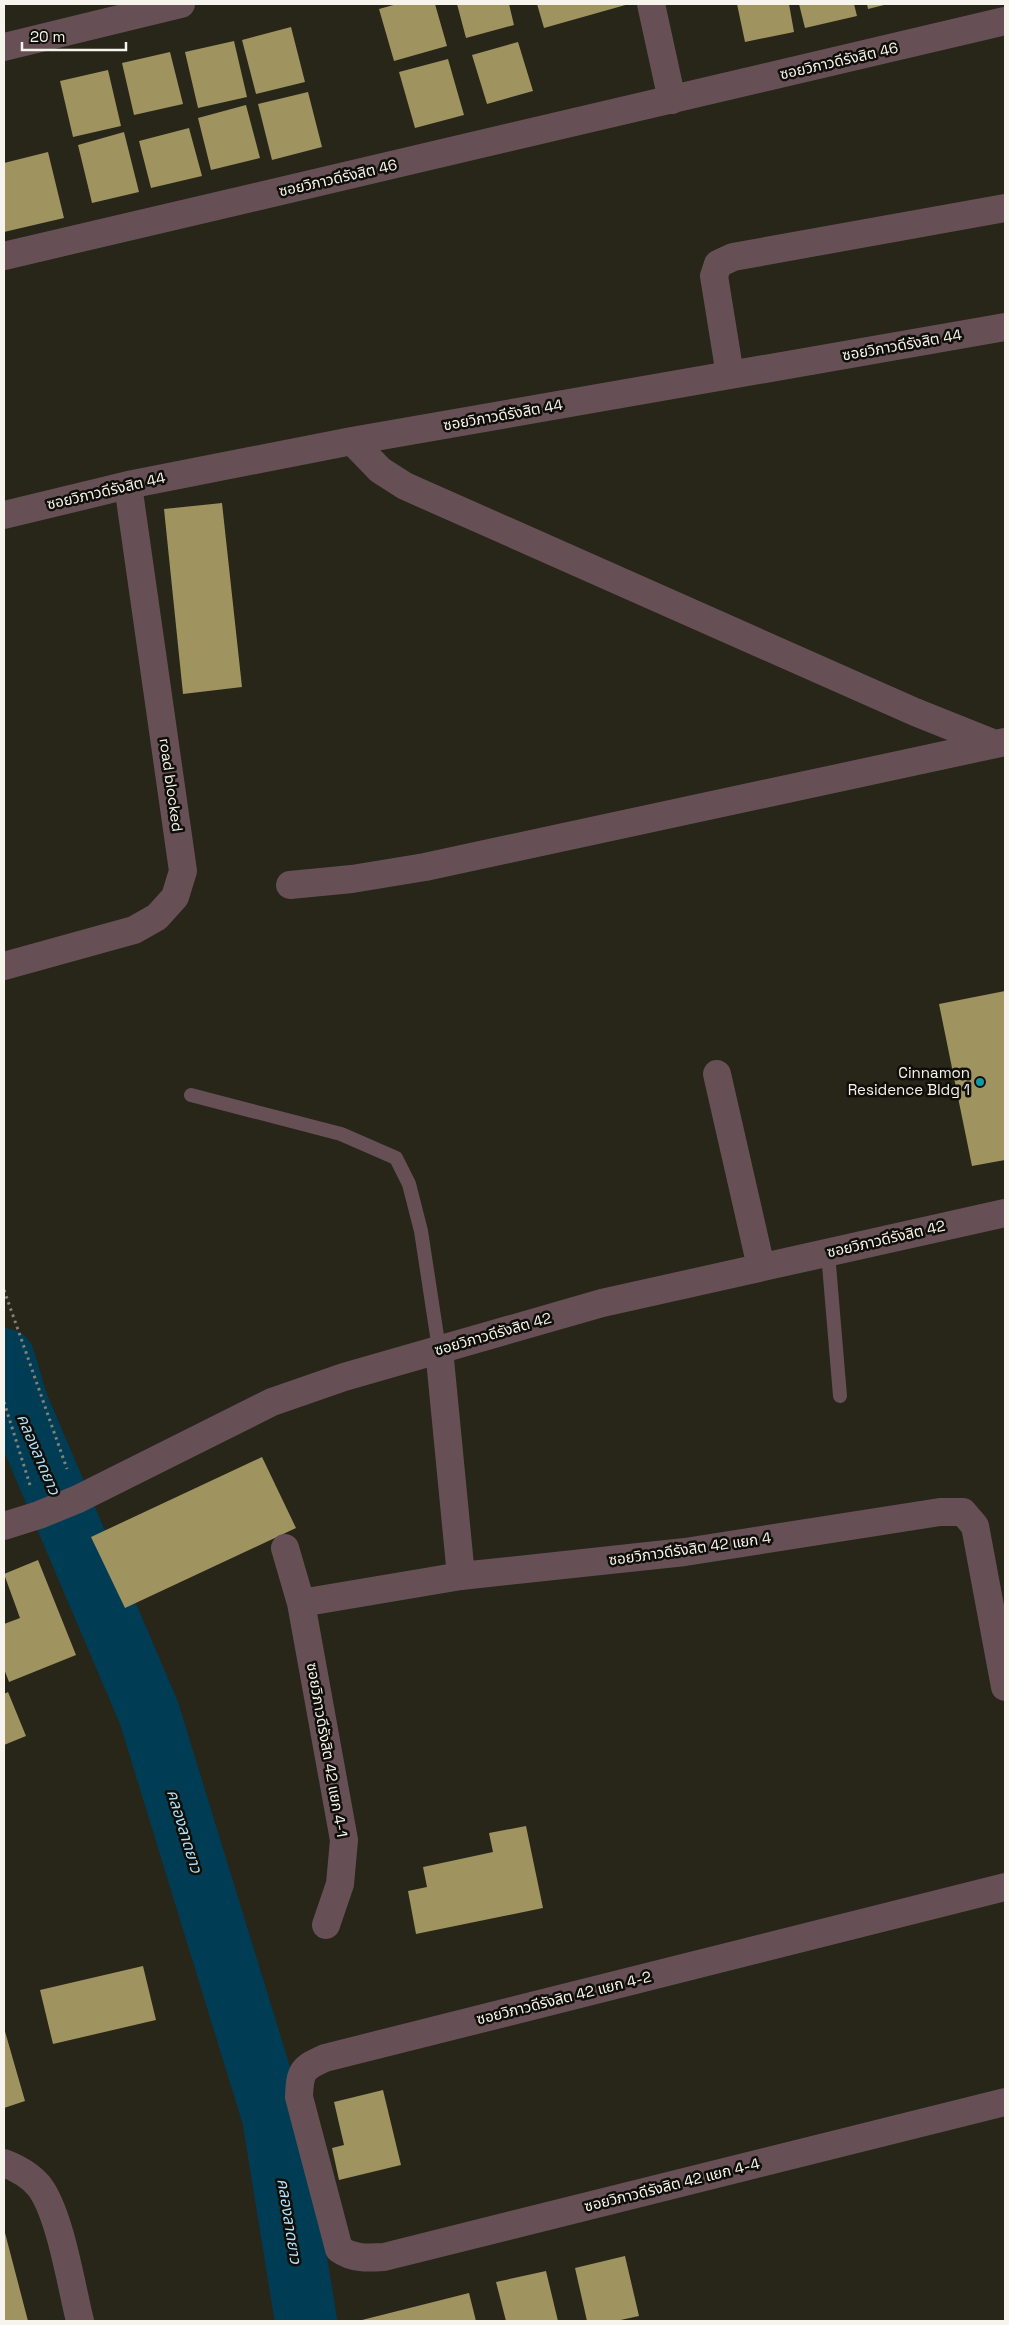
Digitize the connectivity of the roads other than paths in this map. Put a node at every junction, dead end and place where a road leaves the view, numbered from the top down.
1 (182, 4) edge
2 (651, 4) edge
3 (1005, 21) edge
4 (4, 47) edge
5 (672, 100) junction
6 (1005, 208) edge
7 (4, 256) edge
8 (1005, 326) edge
9 (730, 375) junction
10 (352, 441) junction
11 (128, 485) junction
12 (4, 515) edge
13 (1000, 743) edge
14 (290, 885) dead end
15 (4, 966) edge
16 (717, 1074) dead end
17 (190, 1095) dead end
18 (1005, 1213) edge
19 (828, 1253) junction
20 (761, 1267) junction
21 (439, 1349) junction
22 (840, 1396) dead end
23 (4, 1526) edge
24 (286, 1548) dead end
25 (461, 1576) junction
26 (301, 1603) junction
27 (1002, 1650) edge
28 (1005, 1687) edge
29 (1005, 1887) edge
30 (326, 1925) dead end
31 (1005, 2102) edge
32 (4, 2163) edge
33 (339, 2248) joint
34 (80, 2321) edge

1 - 4 street
2 - 5 street
3 - 5 street, ซอยวิภาวดีรังสิต 46
5 - 7 street, ซอยวิภาวดีรังสิต 46
6 - 9 street
8 - 9 street, ซอยวิภาวดีรังสิต 44
9 - 10 street, ซอยวิภาวดีรังสิต 44
10 - 11 street, ซอยวิภาวดีรังสิต 44
10 - 13 street
11 - 12 street, ซอยวิภาวดีรังสิต 44
11 - 15 street, road blocked
13 - 14 street
16 - 20 street
17 - 21 lane
18 - 19 street, ซอยวิภาวดีรังสิต 42
19 - 20 street, ซอยวิภาวดีรังสิต 42
19 - 22 lane
20 - 21 street, ซอยวิภาวดีรังสิต 42
21 - 23 street, ซอยวิภาวดีรังสิต 42
21 - 25 street
24 - 26 street, ซอยวิภาวดีรังสิต 42 แยก 4-1
25 - 26 street
25 - 27 street, ซอยวิภาวดีรังสิต 42 แยก 4
26 - 30 street, ซอยวิภาวดีรังสิต 42 แยก 4-1
27 - 28 street, ซอยวิภาวดีรังสิต 42 แยก 4
29 - 33 street, ซอยวิภาวดีรังสิต 42 แยก 4-2
31 - 33 street, ซอยวิภาวดีรังสิต 42 แยก 4-4
32 - 34 street

